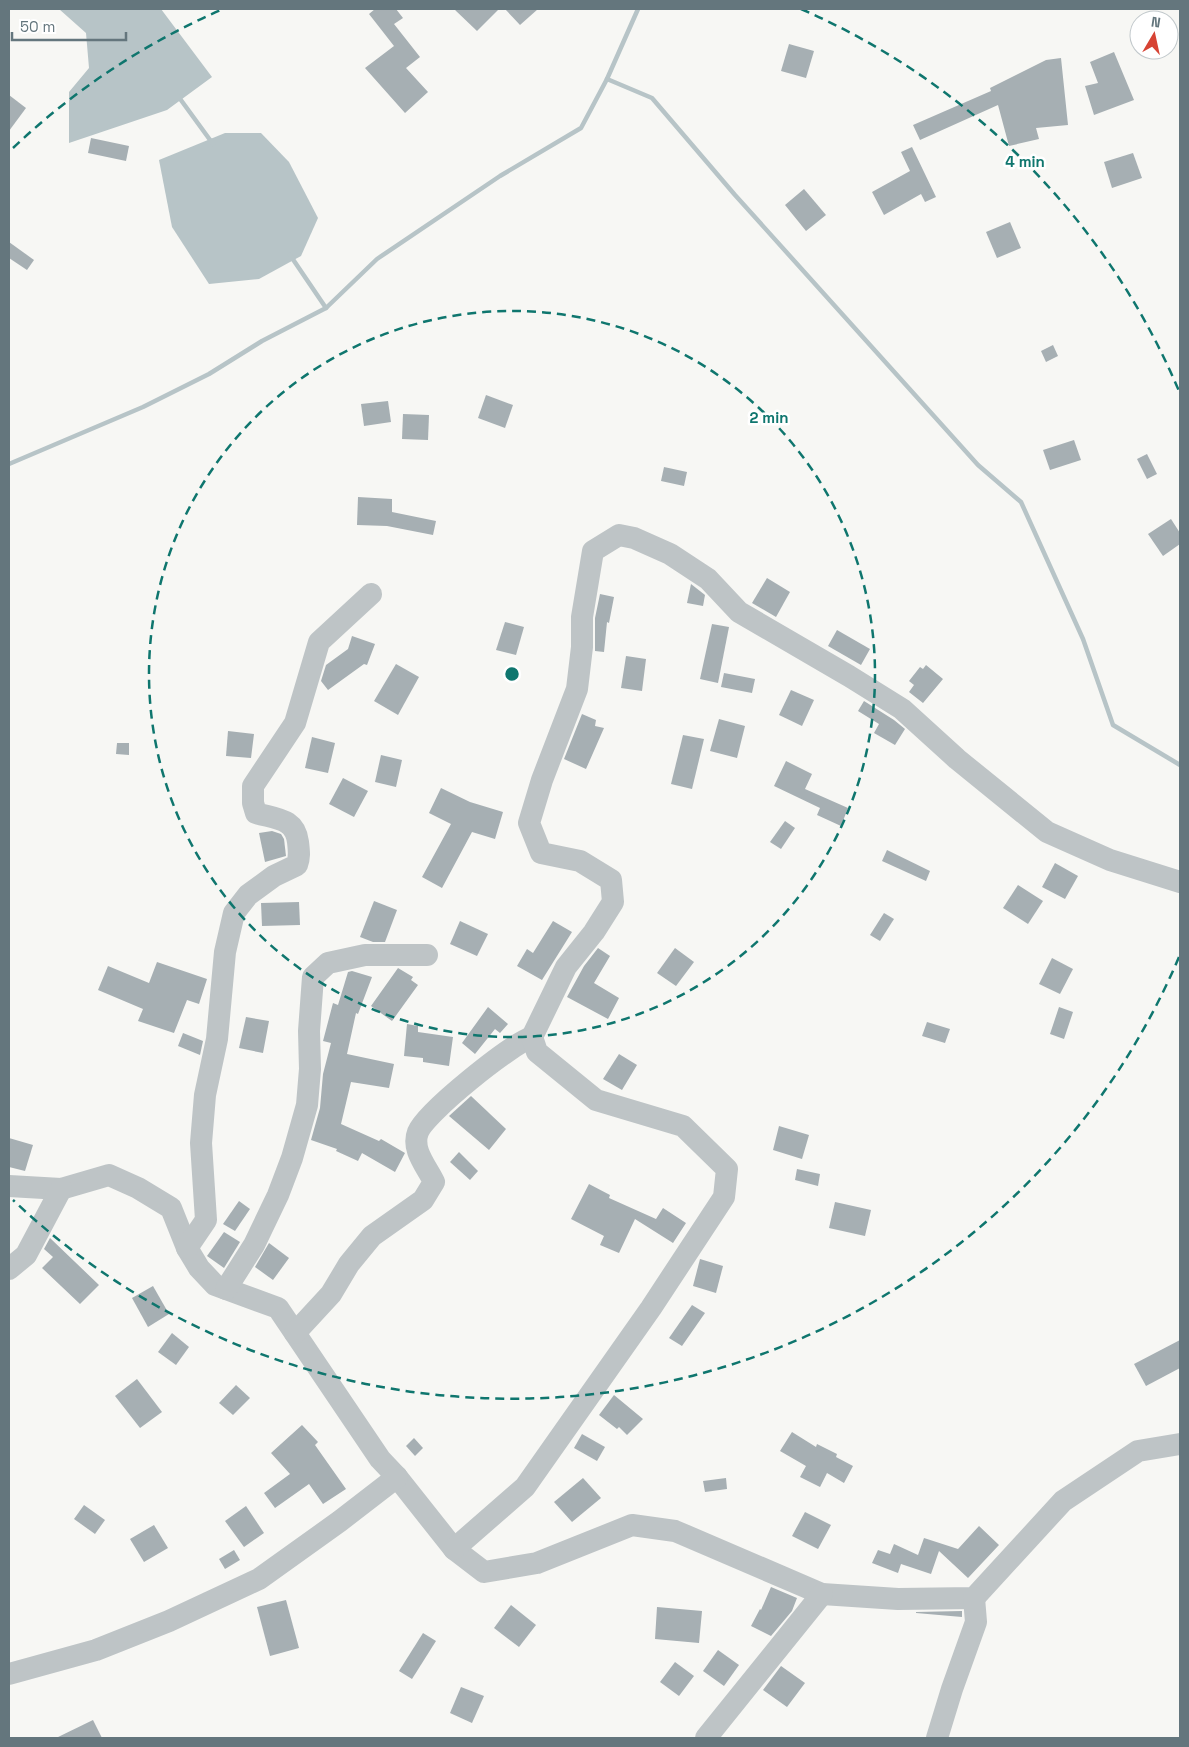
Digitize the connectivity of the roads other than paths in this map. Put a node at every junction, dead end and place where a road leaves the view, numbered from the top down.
1 (371, 594) dead end
2 (1180, 882) edge
3 (427, 955) dead end
4 (532, 1037) junction
5 (9, 1186) edge
6 (61, 1189) junction
7 (187, 1248) junction
8 (9, 1269) edge
9 (226, 1289) junction
10 (295, 1332) junction
11 (1180, 1444) edge
12 (397, 1477) junction
13 (454, 1549) junction
14 (822, 1594) junction
15 (974, 1598) junction
16 (9, 1674) edge
17 (706, 1738) edge
18 (937, 1738) edge

1 - 7 street
2 - 4 street
3 - 9 street
4 - 10 street
4 - 13 street
5 - 6 street
6 - 7 street
6 - 8 street
7 - 9 street
9 - 10 street
10 - 12 street
11 - 15 street
12 - 13 street
12 - 16 street
13 - 14 street
14 - 15 street
14 - 17 street
15 - 18 street

